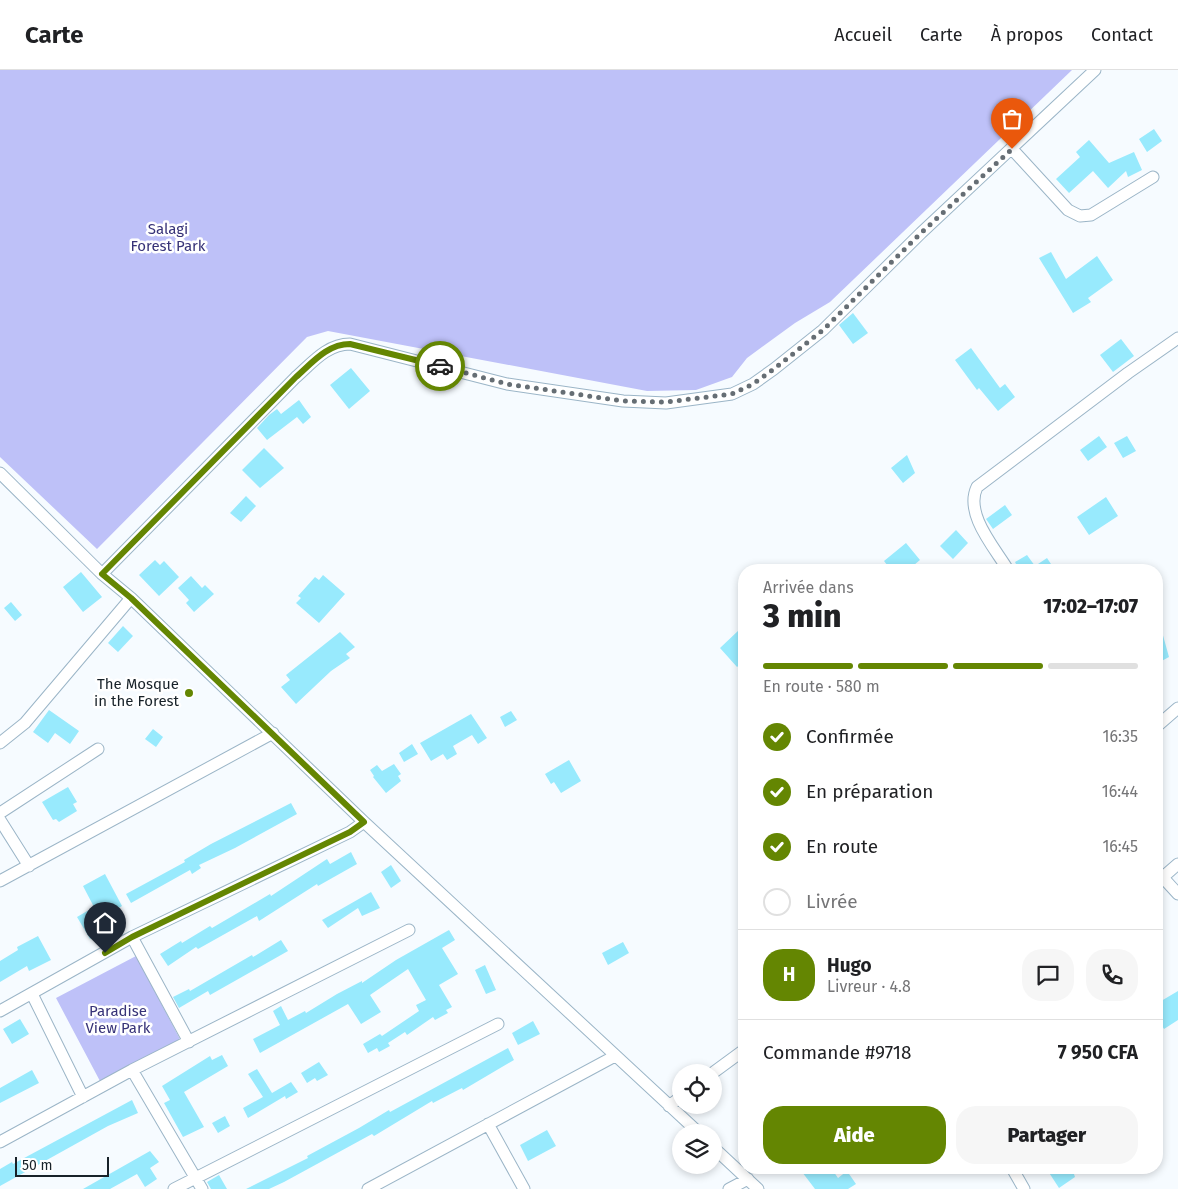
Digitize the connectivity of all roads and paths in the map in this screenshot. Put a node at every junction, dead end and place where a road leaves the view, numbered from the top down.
1 (1095, 70) edge
2 (1012, 149) junction
3 (1153, 177) dead end
4 (1178, 338) edge
5 (0, 472) edge
6 (1004, 564) edge
7 (102, 574) junction
8 (131, 598) junction
9 (1178, 708) edge
10 (1163, 721) edge
11 (273, 733) junction
12 (0, 742) edge
13 (98, 749) dead end
14 (0, 813) edge
15 (0, 820) edge
16 (364, 822) junction
17 (1178, 864) edge
18 (29, 866) junction
19 (1163, 872) edge
20 (1163, 876) edge
21 (0, 881) edge
22 (1178, 894) edge
23 (409, 930) dead end
24 (132, 937) junction
25 (32, 994) junction
26 (0, 1011) edge
27 (498, 1024) dead end
28 (189, 1042) junction
29 (738, 1054) edge
30 (616, 1056) junction
31 (722, 1066) edge
32 (132, 1070) junction
33 (83, 1098) junction
34 (672, 1104) edge
35 (669, 1106) junction
36 (488, 1124) junction
37 (689, 1124) edge
38 (0, 1142) edge
39 (722, 1155) edge
40 (738, 1170) edge
41 (743, 1174) edge
42 (1015, 1174) edge
43 (195, 1177) junction
44 (388, 1178) junction
45 (748, 1179) junction
46 (174, 1189) edge
47 (202, 1189) edge
48 (368, 1189) edge
49 (394, 1189) edge
50 (524, 1189) edge
51 (730, 1189) edge
52 (758, 1189) edge
53 (1024, 1189) edge

1 - 2 street
2 - 3 street
2 - 7 street
4 - 6 street
5 - 7 street
7 - 8 street
8 - 11 street
8 - 12 street
9 - 10 street
11 - 16 street
11 - 18 street
13 - 14 street
15 - 18 street
16 - 24 street
16 - 30 street
17 - 19 street
18 - 21 street
20 - 22 street
23 - 28 street
24 - 25 street
24 - 28 street
25 - 26 street
25 - 33 street
27 - 43 street
28 - 32 street
29 - 31 street
30 - 35 street
30 - 36 street
32 - 33 street
32 - 43 street
33 - 38 street
34 - 35 street
35 - 37 street
36 - 44 street
36 - 50 street
39 - 40 street
41 - 45 street
42 - 53 street
43 - 46 street
43 - 47 street
44 - 48 street
44 - 49 street
45 - 51 street
45 - 52 street

